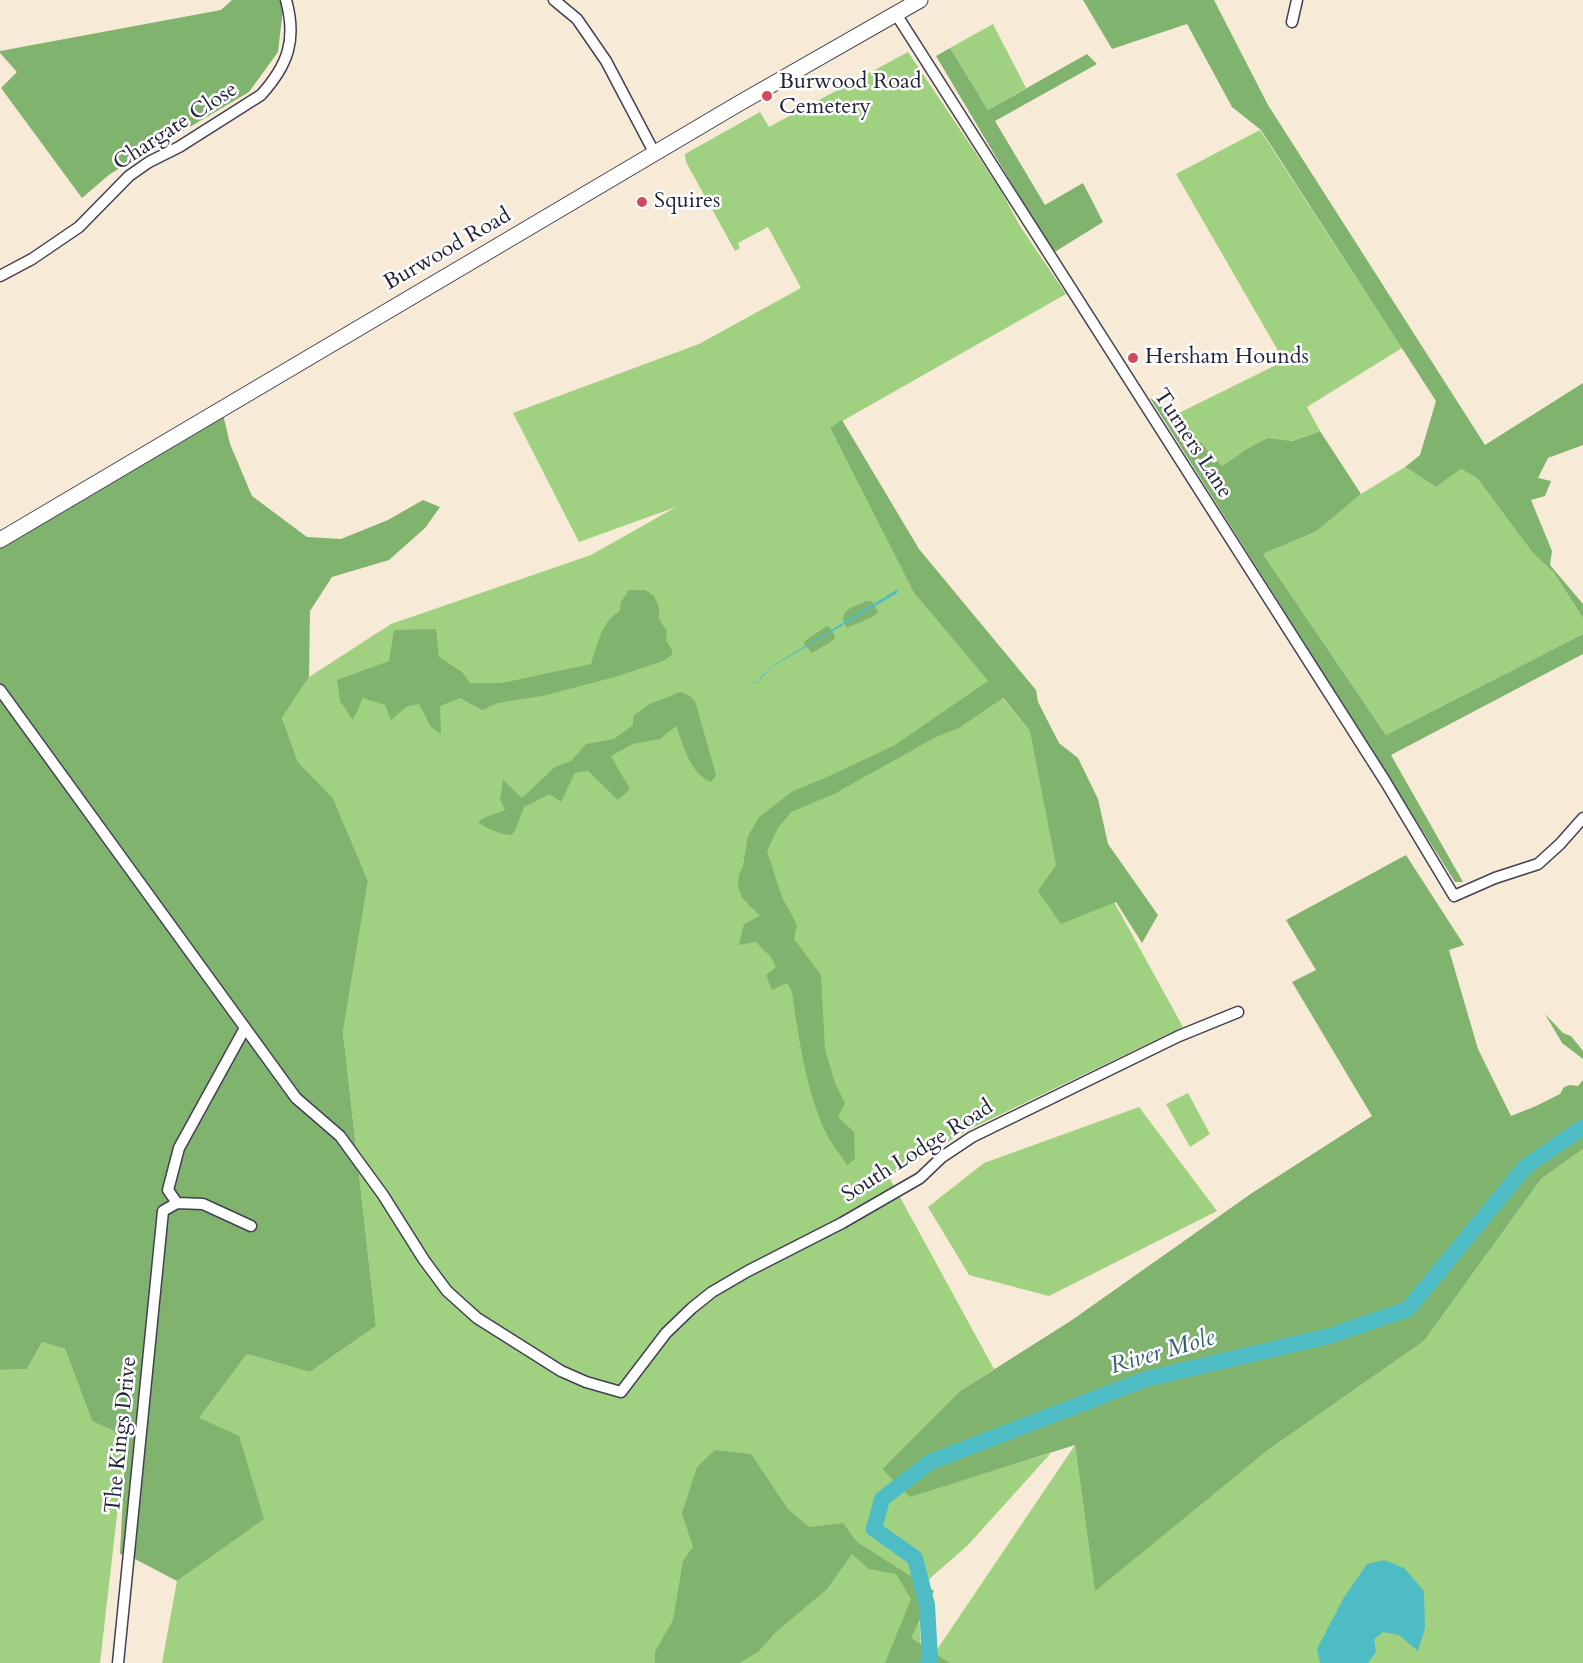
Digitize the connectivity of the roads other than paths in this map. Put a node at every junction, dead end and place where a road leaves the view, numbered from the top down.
1 (286, 0) edge
2 (554, 0) edge
3 (920, 0) edge
4 (1297, 0) edge
5 (896, 14) junction
6 (1292, 22) dead end
7 (655, 154) junction
8 (0, 276) edge
9 (0, 540) edge
10 (0, 690) edge
11 (1583, 818) edge
12 (1238, 1012) dead end
13 (244, 1028) junction
14 (168, 1190) junction
15 (177, 1203) junction
16 (164, 1211) junction
17 (251, 1226) dead end
18 (118, 1663) edge

1 - 8 street, Chargate Close
2 - 7 street
3 - 5 street, Burwood Road
4 - 6 street
5 - 7 street, Burwood Road
5 - 11 street, Turners Lane
7 - 9 street, Burwood Road
10 - 13 street
12 - 13 street, South Lodge Road
13 - 14 street, The Kings Drive
14 - 15 street
14 - 16 street, The Kings Drive
15 - 16 street
15 - 17 street
16 - 18 street, The Kings Drive

